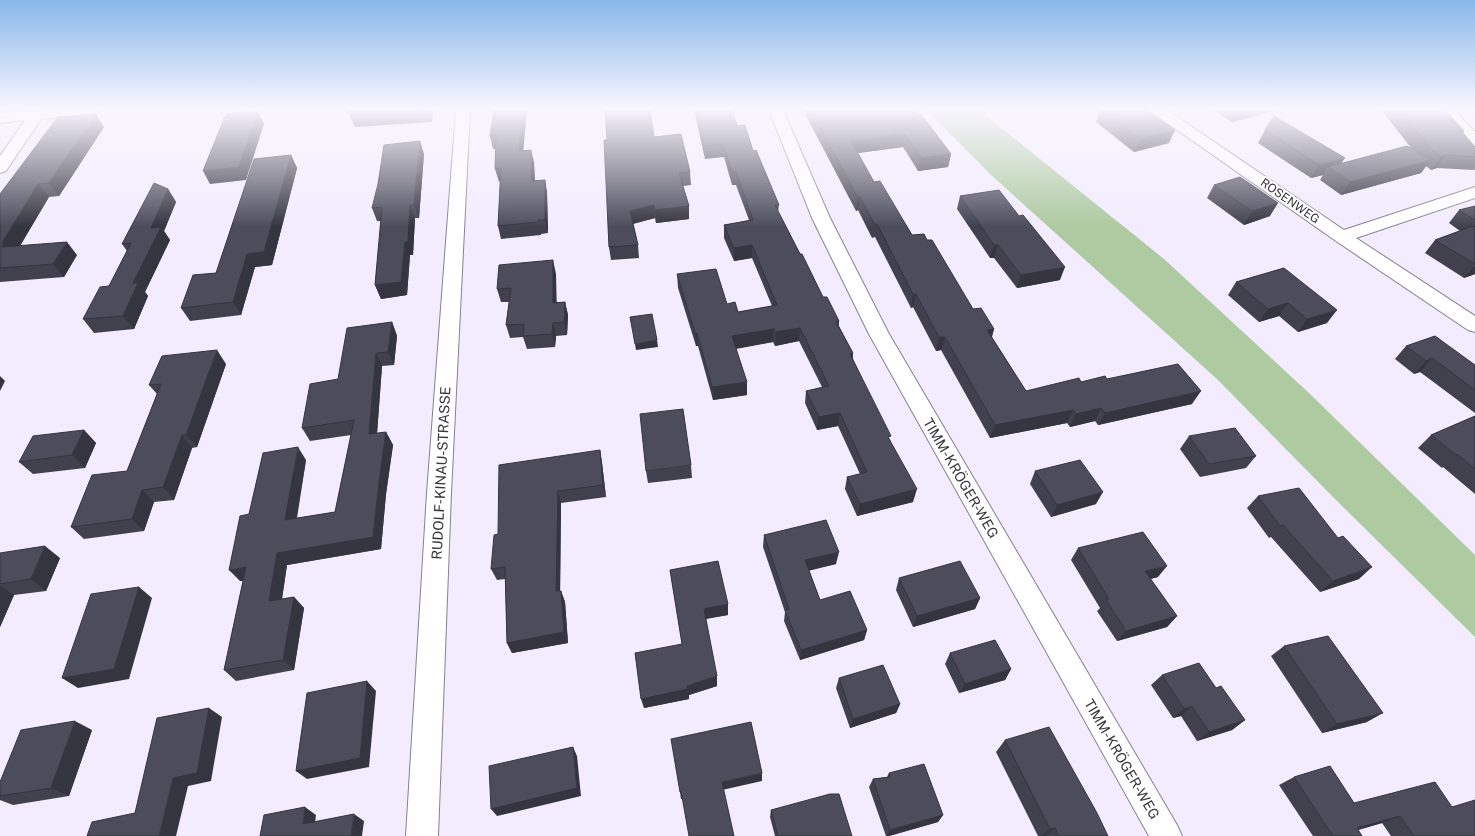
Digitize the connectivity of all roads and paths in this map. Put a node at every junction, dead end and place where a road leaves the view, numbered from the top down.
1 (13, 149) edge
2 (461, 149) edge
3 (792, 149) edge
4 (1215, 149) edge
5 (0, 168) edge
6 (1475, 192) edge
7 (1342, 237) junction
8 (1475, 325) edge
9 (422, 836) edge
10 (1166, 836) edge

1 - 5 street
2 - 9 street, RUDOLF-KINAU-STRASSE
3 - 10 street, TIMM-KRÖGER-WEG
4 - 7 street, ROSENWEG
6 - 7 street
7 - 8 street, ROSENWEG

